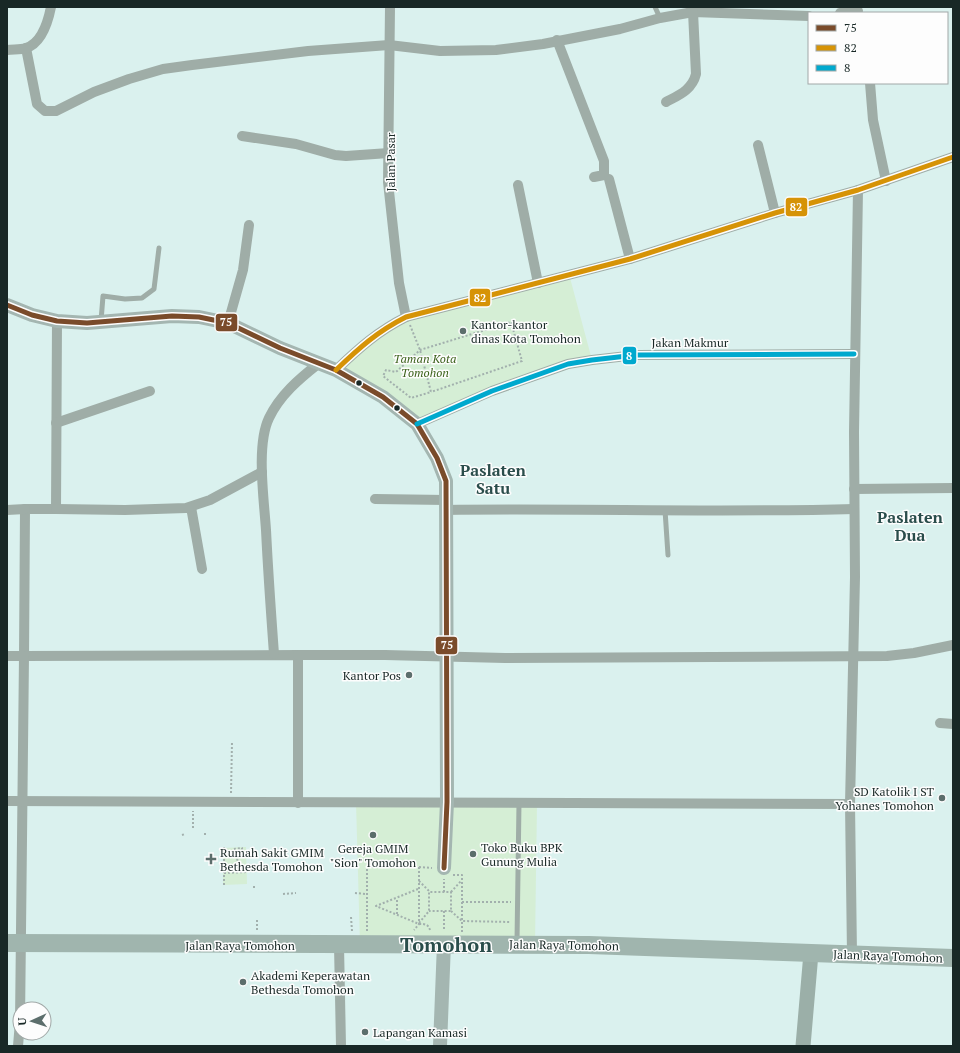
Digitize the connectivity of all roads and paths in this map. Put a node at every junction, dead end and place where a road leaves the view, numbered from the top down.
1 (51, 7) edge
2 (390, 7) edge
3 (655, 7) edge
4 (858, 10) edge
5 (693, 12) junction
6 (846, 12) edge
7 (808, 16) edge
8 (660, 18) junction
9 (557, 40) junction
10 (389, 45) junction
11 (26, 48) junction
12 (7, 50) edge
13 (870, 84) edge
14 (666, 102) dead end
15 (242, 136) dead end
16 (758, 145) dead end
17 (389, 153) junction
18 (953, 157) edge
19 (594, 177) dead end
20 (610, 179) dead end
21 (886, 181) junction
22 (518, 185) dead end
23 (858, 190) junction
24 (775, 213) junction
25 (249, 225) dead end
26 (159, 248) dead end
27 (630, 259) junction
28 (538, 283) junction
29 (7, 305) edge
30 (406, 316) junction
31 (57, 321) junction
32 (101, 322) junction
33 (228, 323) junction
34 (420, 350) junction
35 (854, 354) junction
36 (318, 364) junction
37 (336, 370) junction
38 (150, 391) dead end
39 (431, 392) junction
40 (56, 423) junction
41 (417, 424) junction
42 (262, 472) junction
43 (953, 488) edge
44 (854, 489) junction
45 (375, 500) dead end
46 (446, 505) junction
47 (191, 507) junction
48 (56, 508) junction
49 (25, 509) junction
50 (854, 509) junction
51 (7, 510) edge
52 (665, 510) junction
53 (668, 555) dead end
54 (202, 569) dead end
55 (953, 645) edge
56 (274, 654) junction
57 (298, 655) junction
58 (7, 656) edge
59 (24, 656) junction
60 (447, 656) junction
61 (854, 657) junction
62 (940, 724) dead end
63 (953, 724) edge
64 (232, 742) dead end
65 (7, 801) edge
66 (21, 801) junction
67 (193, 802) junction
68 (231, 802) junction
69 (447, 802) junction
70 (298, 803) junction
71 (519, 803) junction
72 (850, 804) junction
73 (193, 828) dead end
74 (185, 834) dead end
75 (182, 835) dead end
76 (224, 847) dead end
77 (237, 855) junction
78 (447, 871) joint
79 (238, 872) junction
80 (247, 872) dead end
81 (224, 873) junction
82 (462, 880) junction
83 (419, 881) junction
84 (224, 886) dead end
85 (418, 889) junction
86 (429, 892) junction
87 (451, 892) junction
88 (296, 893) dead end
89 (355, 893) dead end
90 (283, 894) dead end
91 (366, 894) junction
92 (397, 898) junction
93 (462, 902) junction
94 (518, 902) junction
95 (429, 911) junction
96 (444, 911) junction
97 (451, 911) junction
98 (397, 914) junction
99 (462, 921) junction
100 (517, 922) junction
101 (418, 924) junction
102 (412, 933) dead end
103 (462, 934) dead end
104 (367, 936) dead end
105 (443, 936) junction
106 (14, 943) edge
107 (517, 944) junction
108 (338, 945) junction
109 (811, 953) junction
110 (852, 955) junction
111 (953, 958) edge
112 (18, 1046) edge
113 (341, 1046) edge
114 (440, 1046) edge
115 (803, 1046) edge

1 - 11 street
2 - 10 street, Jalan Pasar
3 - 8 lane
4 - 6 street
5 - 7 street
5 - 8 street
5 - 14 street
8 - 9 street
9 - 10 street
9 - 19 street
10 - 11 street
10 - 17 street, Jalan Pasar
11 - 12 street
13 - 21 street
15 - 17 street
16 - 24 street
17 - 30 street, Jalan Pasar
18 - 21 street
20 - 27 street
21 - 23 street
22 - 28 street
23 - 24 street
23 - 35 street
24 - 27 street
25 - 33 street
26 - 32 lane
27 - 28 street
28 - 30 street
29 - 31 street
30 - 34 path
30 - 37 street
31 - 32 street
31 - 40 street
32 - 33 street
33 - 36 street
34 - 39 path
34 - 39 path
34 - 39 path
35 - 41 street, Jakan Makmur
35 - 44 street
36 - 37 street
36 - 42 street
37 - 41 street
38 - 40 street
40 - 48 street
41 - 46 street
42 - 47 street
42 - 56 street
43 - 44 street
44 - 50 street
45 - 46 street
46 - 52 street
46 - 60 street
47 - 48 street
47 - 54 street
48 - 49 street
49 - 51 street
49 - 59 street
50 - 52 street
50 - 61 street
52 - 53 lane
55 - 61 street
56 - 57 street
56 - 59 street
57 - 60 street
57 - 70 street
58 - 59 street
59 - 66 street
60 - 61 street
60 - 69 street
61 - 72 street
62 - 63 street
64 - 68 path
65 - 66 street
66 - 67 street
66 - 106 street
67 - 68 street
67 - 73 path
68 - 70 street
69 - 70 street
69 - 71 street
69 - 78 street
71 - 72 street
71 - 94 lane
72 - 110 street
74 - 75 path
76 - 81 path
77 - 77 path
77 - 79 path
78 - 82 path
79 - 80 path
79 - 81 path
81 - 84 path
82 - 87 path
82 - 93 path
83 - 85 path
83 - 86 path
83 - 91 path
85 - 92 path
85 - 101 path
86 - 87 path
86 - 95 path
87 - 97 path
88 - 90 path
89 - 91 path
91 - 104 path
92 - 98 path
92 - 98 path
93 - 94 path
93 - 99 path
94 - 100 lane
95 - 96 path
95 - 101 path
96 - 97 path
96 - 105 path
97 - 99 path
98 - 101 path
99 - 100 path
99 - 103 path
100 - 107 lane
101 - 102 path
101 - 105 path
105 - 107 highway, Jalan Raya Tomohon
105 - 108 highway, Jalan Raya Tomohon
105 - 114 street
106 - 108 highway, Jalan Raya Tomohon
106 - 112 street
107 - 109 highway, Jalan Raya Tomohon
108 - 113 street
109 - 110 highway, Jalan Raya Tomohon
109 - 115 main road
110 - 111 highway, Jalan Raya Tomohon

